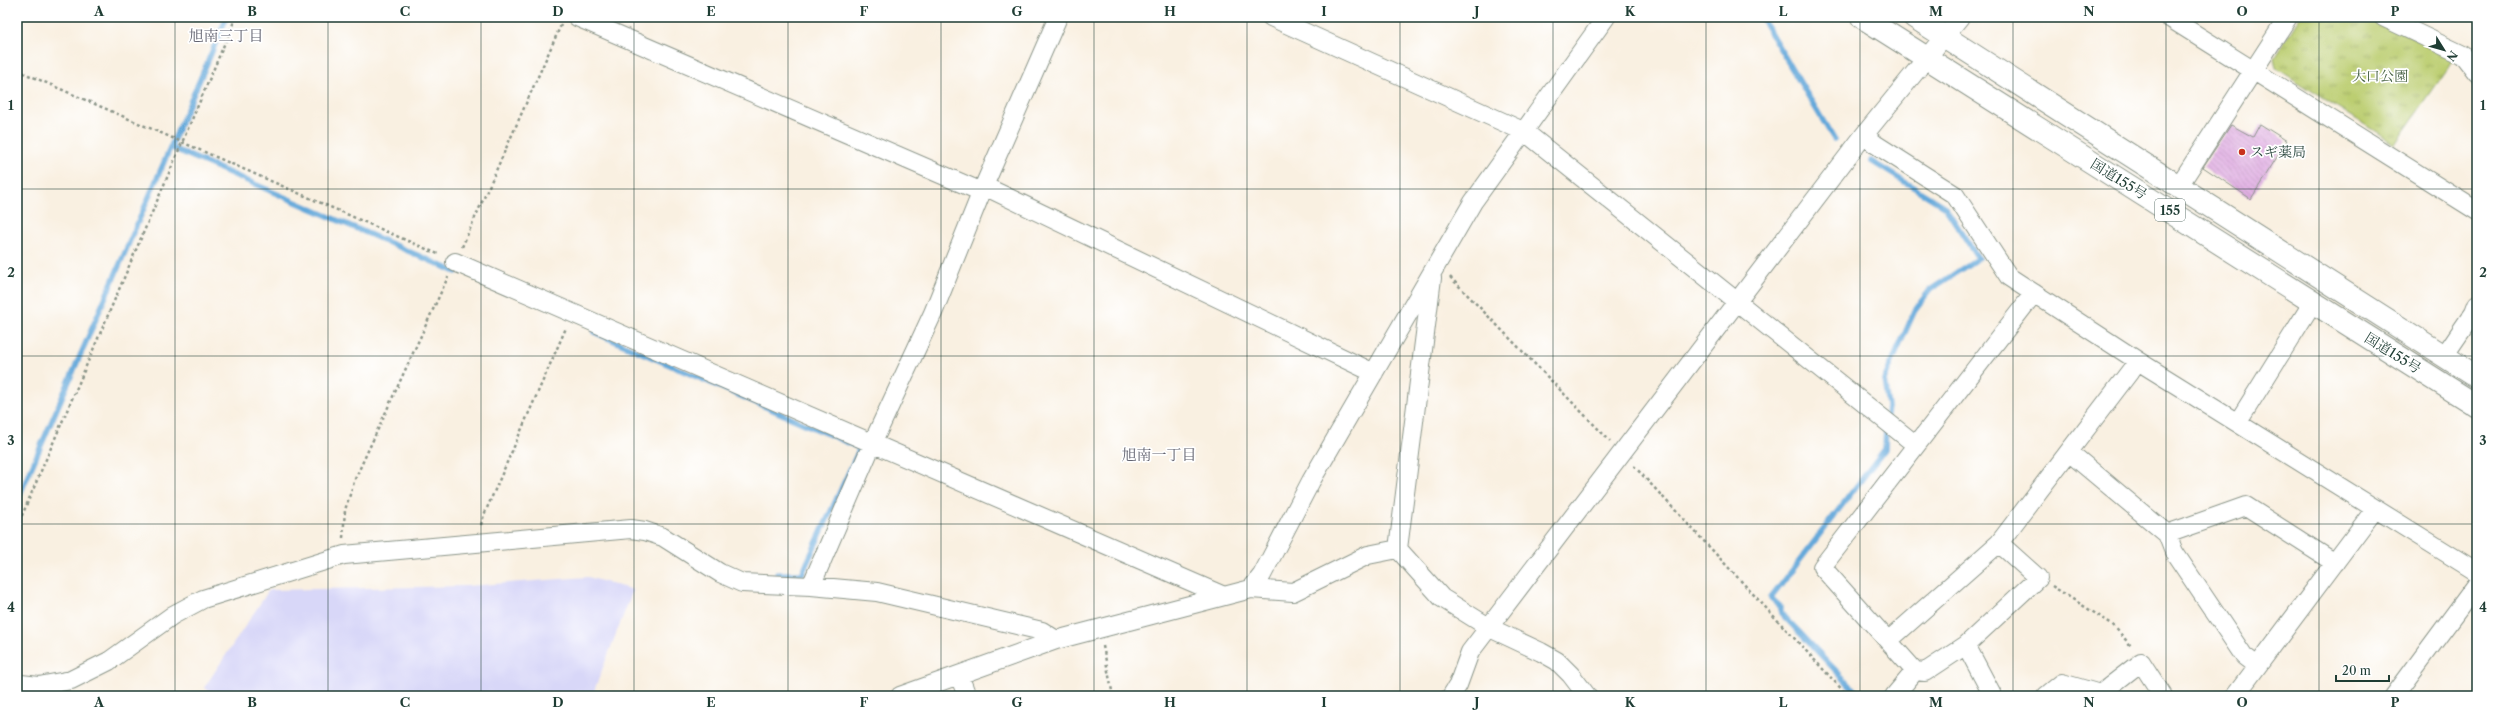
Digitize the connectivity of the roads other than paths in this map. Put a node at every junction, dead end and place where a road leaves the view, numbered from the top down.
1 (577, 17) edge
2 (1058, 17) edge
3 (1272, 17) edge
4 (1606, 17) edge
5 (1862, 17) edge
6 (1914, 17) edge
7 (1960, 17) edge
8 (2168, 17) edge
9 (2288, 17) edge
10 (2383, 17) edge
11 (1945, 36) junction
12 (1927, 57) junction
13 (2254, 71) junction
14 (2477, 74) edge
15 (1526, 132) junction
16 (1864, 135) junction
17 (2178, 187) junction
18 (983, 189) junction
19 (2477, 211) edge
20 (455, 262) road end
21 (1435, 266) junction
22 (2034, 293) junction
23 (1737, 300) junction
24 (2314, 302) junction
25 (2476, 310) edge
26 (2444, 356) junction
27 (2138, 361) junction
28 (1374, 373) junction
29 (2477, 377) edge
30 (2477, 406) edge
31 (2238, 422) junction
32 (873, 442) junction
33 (1916, 445) junction
34 (2069, 452) junction
35 (2375, 509) junction
36 (2167, 534) junction
37 (1999, 543) junction
38 (1398, 550) junction
39 (2335, 563) junction
40 (2477, 572) edge
41 (2477, 584) edge
42 (812, 586) junction
43 (1251, 589) junction
44 (1224, 596) junction
45 (1490, 628) junction
46 (1056, 640) junction
47 (1888, 641) junction
48 (1966, 645) junction
49 (2256, 666) junction
50 (1915, 671) junction
51 (959, 675) junction
52 (17, 686) edge
53 (900, 696) edge
54 (967, 696) edge
55 (1451, 696) edge
56 (1588, 696) edge
57 (1894, 696) edge
58 (1993, 696) edge
59 (2046, 696) edge
60 (2162, 696) edge
61 (2235, 696) edge
62 (2394, 696) edge

1 - 18 street
2 - 18 street
3 - 15 street
4 - 15 street
5 - 12 highway, 国道155号 / 155
6 - 11 highway, 国道155号 / 155
7 - 11 street
8 - 13 street
9 - 13 street
10 - 14 street
11 - 12 street
11 - 17 highway, 国道155号 / 155
12 - 16 street
12 - 24 highway, 国道155号 / 155
13 - 17 street
13 - 19 street
15 - 21 street
15 - 23 street
16 - 22 street
16 - 23 street
17 - 26 highway, 国道155号 / 155
18 - 28 street
18 - 32 street
20 - 32 street
21 - 28 street
21 - 38 street
22 - 27 street
22 - 33 street
23 - 33 street
23 - 45 street
24 - 30 highway, 国道155号 / 155
24 - 31 street
25 - 26 street
26 - 29 highway, 国道155号 / 155
27 - 31 street
27 - 34 street
28 - 43 street
31 - 35 street
32 - 42 street
32 - 44 street
33 - 47 street
34 - 36 street
34 - 37 street
35 - 39 street
35 - 40 street
36 - 39 street
36 - 49 street
37 - 47 street
37 - 48 street
38 - 43 street
38 - 45 street
39 - 49 street
41 - 62 street
42 - 46 street
42 - 52 street
43 - 44 street
44 - 46 street
45 - 55 street
45 - 56 street
46 - 51 street
47 - 50 street
48 - 50 street
48 - 58 street
49 - 61 street
50 - 57 street
51 - 53 street
51 - 54 street
59 - 60 street

